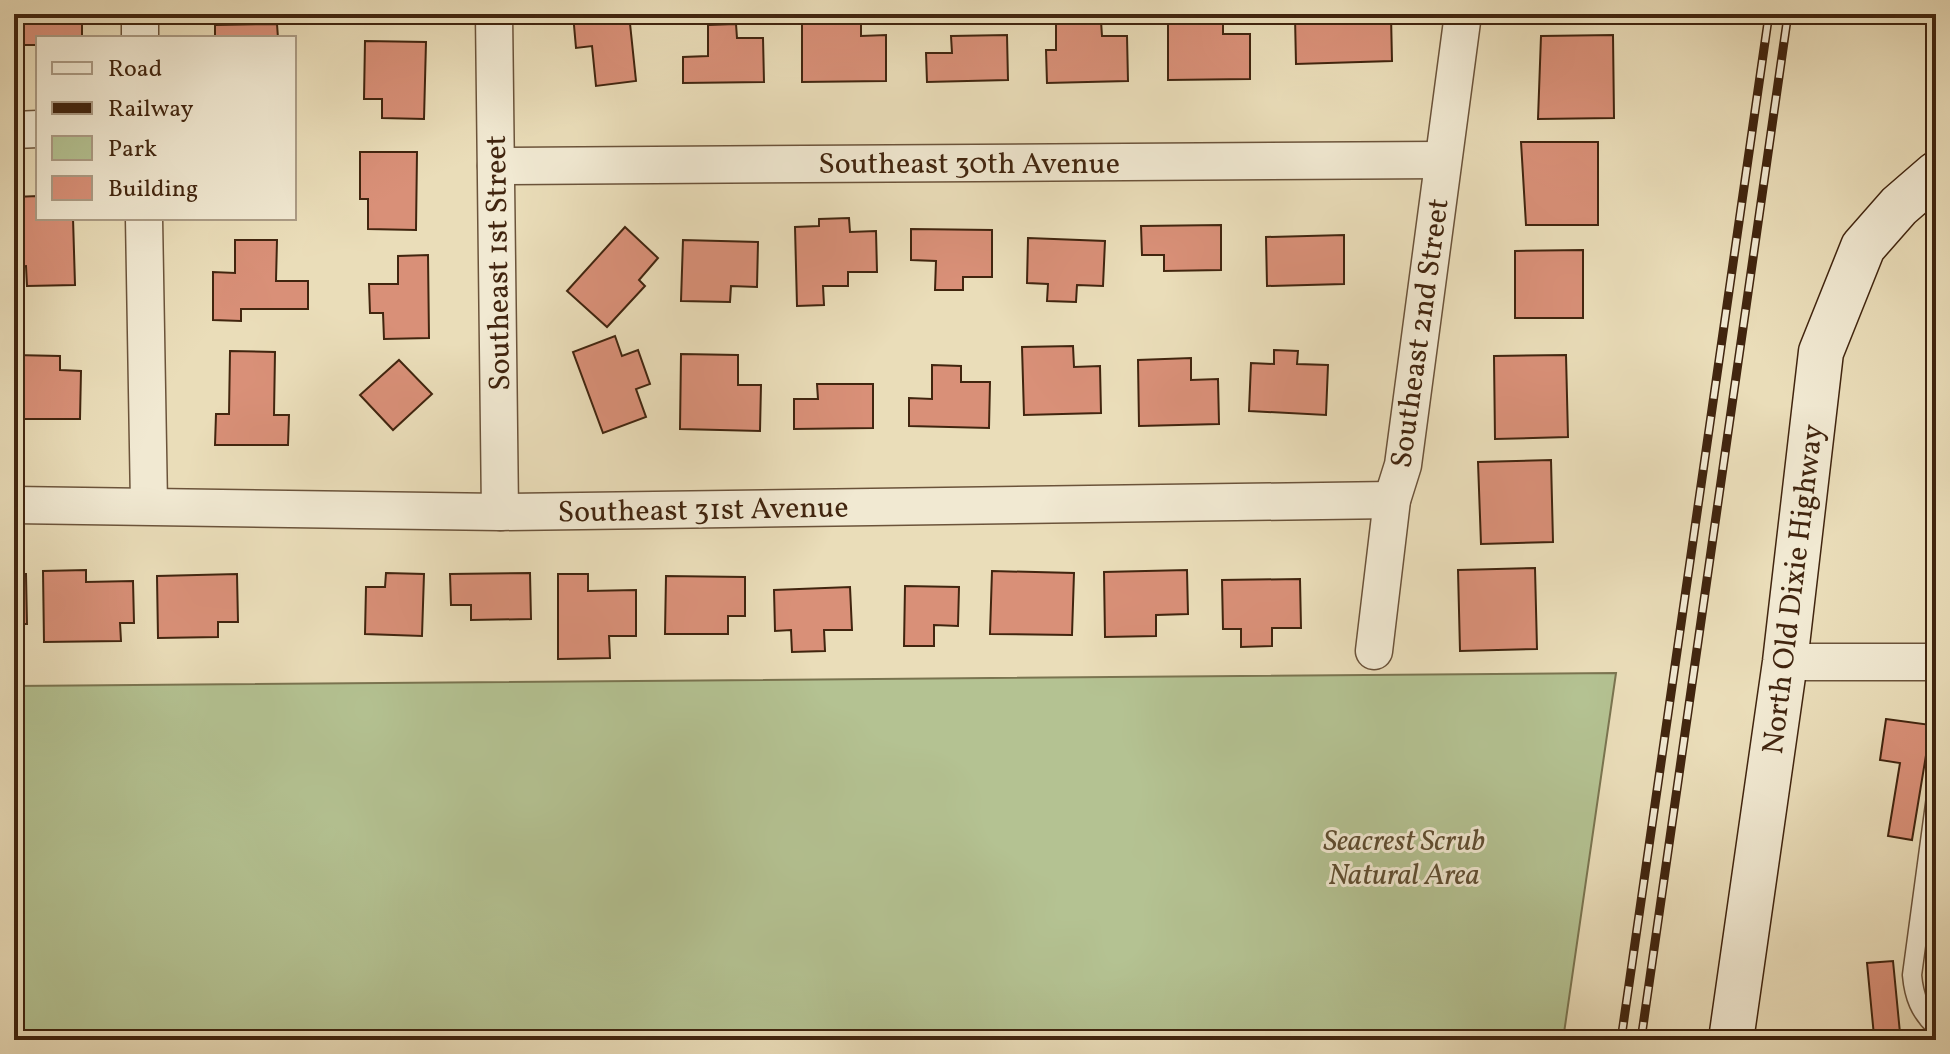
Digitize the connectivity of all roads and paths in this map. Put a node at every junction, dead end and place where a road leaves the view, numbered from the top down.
1 (140, 14) edge
2 (494, 14) edge
3 (1463, 14) edge
4 (140, 36) edge
5 (36, 129) edge
6 (14, 130) edge
7 (1442, 160) junction
8 (496, 166) junction
9 (1936, 174) edge
10 (144, 220) edge
11 (1392, 500) junction
12 (149, 504) junction
13 (14, 505) edge
14 (500, 512) junction
15 (1374, 651) dead end
16 (1785, 662) junction
17 (1936, 662) edge
18 (1936, 797) edge
19 (1936, 1027) edge
20 (1731, 1040) edge

1 - 4 street
2 - 8 street, Southeast 1st Street
3 - 7 street, Southeast 2nd Street
5 - 6 street
7 - 8 street, Southeast 30th Avenue
7 - 11 street, Southeast 2nd Street
8 - 14 street, Southeast 1st Street
9 - 16 street, North Old Dixie Highway
10 - 12 street
11 - 14 street, Southeast 31st Avenue
11 - 15 street, Southeast 2nd Street
12 - 13 street, Southeast 31st Avenue
12 - 14 street, Southeast 31st Avenue
16 - 17 street
16 - 20 street, North Old Dixie Highway
18 - 19 lane

